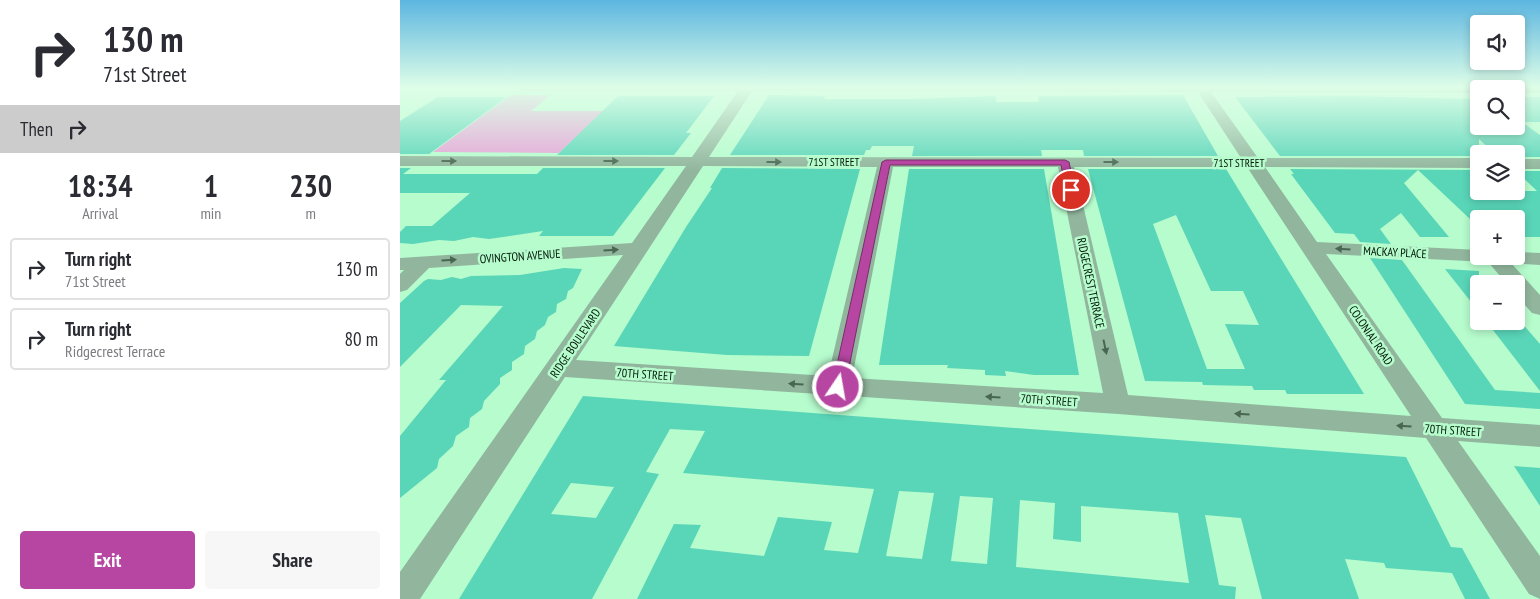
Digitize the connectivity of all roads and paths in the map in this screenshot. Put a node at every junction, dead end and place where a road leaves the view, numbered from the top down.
1 (729, 115) edge
2 (1220, 115) edge
3 (400, 161) edge
4 (698, 162) junction
5 (886, 162) junction
6 (1065, 162) junction
7 (1253, 163) junction
8 (1470, 164) edge
9 (1525, 164) edge
10 (1540, 164) edge
11 (1311, 247) junction
12 (639, 248) junction
13 (1470, 256) edge
14 (1525, 258) edge
15 (1540, 259) edge
16 (424, 262) junction
17 (400, 264) edge
18 (1501, 265) edge
19 (400, 285) edge
20 (1540, 308) edge
21 (558, 368) junction
22 (838, 387) junction
23 (1118, 404) junction
24 (1434, 429) junction
25 (1540, 436) edge
26 (1540, 583) edge
27 (401, 599) edge

1 - 4 street, RIDGE BOULEVARD
2 - 7 street, COLONIAL ROAD
3 -> 4 street, 71ST STREET
4 -> 5 street, 71ST STREET
4 - 12 street, RIDGE BOULEVARD
5 - 6 street, 71ST STREET
5 - 22 street
6 -> 7 street, 71ST STREET
6 -> 23 street, RIDGECREST TERRACE
7 - 8 street, 71ST STREET
7 - 11 street, COLONIAL ROAD
9 - 10 street
13 -> 11 street, MACKAY PLACE
11 - 24 street, COLONIAL ROAD
16 -> 12 street, OVINGTON AVENUE
12 - 21 street, RIDGE BOULEVARD
14 - 15 street
16 - 17 street, OVINGTON AVENUE
16 - 19 street
18 - 20 street
22 -> 21 street, 70TH STREET
21 - 27 street, RIDGE BOULEVARD
23 -> 22 street, 70TH STREET
24 -> 23 street, 70TH STREET
24 - 25 street, 70TH STREET
24 - 26 street, COLONIAL ROAD

